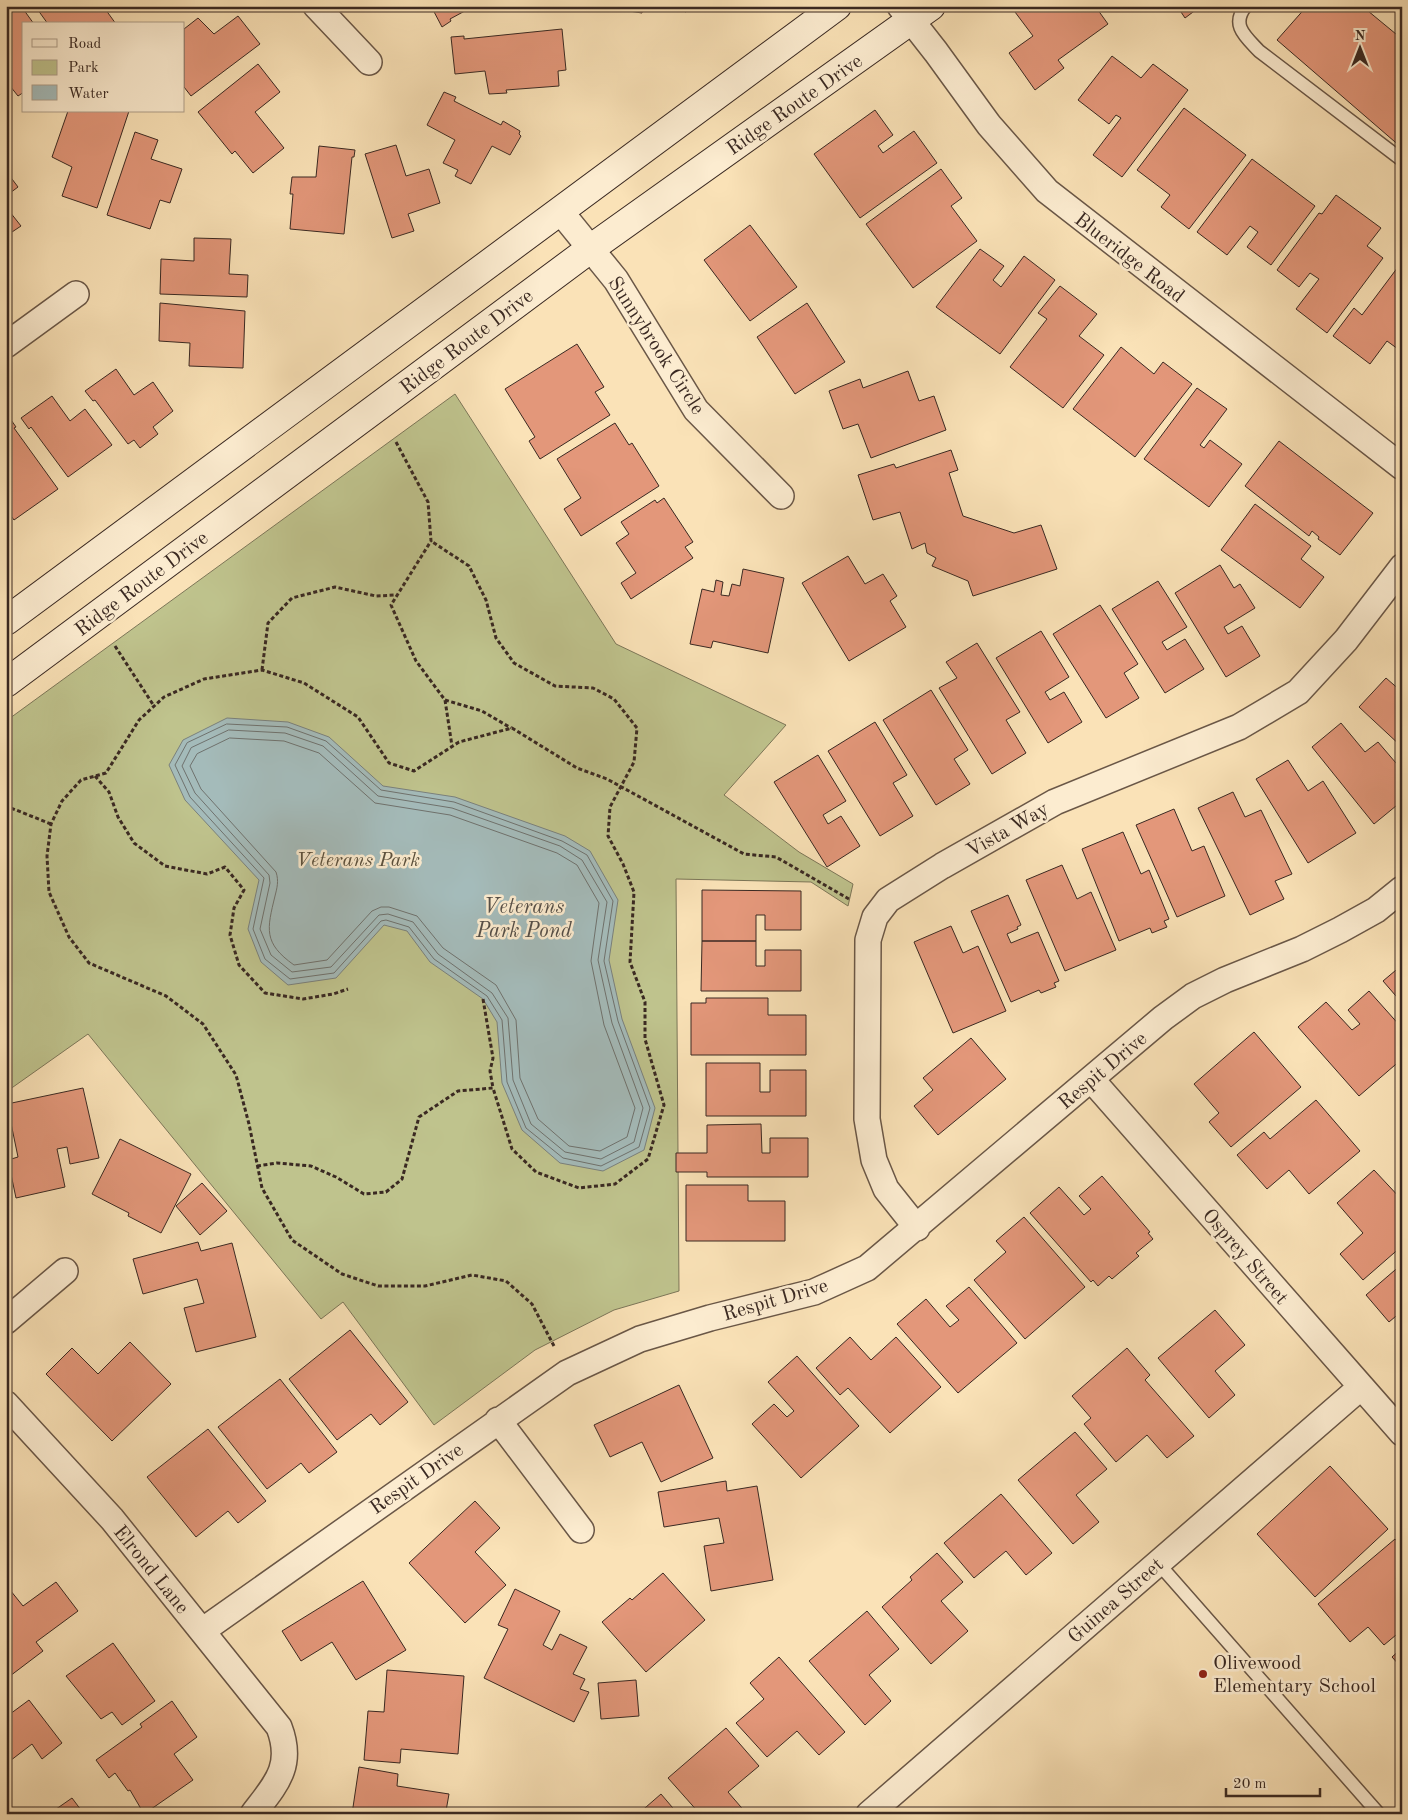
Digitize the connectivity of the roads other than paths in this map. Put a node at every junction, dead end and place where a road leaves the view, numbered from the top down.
1 (316, 6) edge
2 (837, 6) edge
3 (1243, 10) edge
4 (914, 11) edge
5 (369, 62) dead end
6 (1402, 160) edge
7 (560, 211) junction
8 (590, 249) junction
9 (76, 294) dead end
10 (6, 345) edge
11 (1402, 467) edge
12 (781, 496) dead end
13 (1402, 567) edge
14 (6, 621) edge
15 (6, 683) edge
16 (1402, 889) edge
17 (1091, 1079) junction
18 (917, 1228) junction
19 (65, 1271) dead end
20 (6, 1321) edge
21 (1361, 1387) junction
22 (6, 1404) edge
23 (498, 1420) junction
24 (1402, 1433) edge
25 (581, 1530) dead end
26 (1158, 1563) junction
27 (202, 1631) junction
28 (253, 1814) edge
29 (869, 1814) edge
30 (1379, 1814) edge

1 - 5 street
2 - 7 main road
3 - 6 lane
4 - 8 main road, Ridge Route Drive
4 - 11 street, Blueridge Road
7 - 8 street, Sunnybrook Circle
7 - 14 main road
8 - 12 street, Sunnybrook Circle
8 - 15 main road, Ridge Route Drive
9 - 10 street
13 - 18 street, Vista Way
16 - 17 street, Respit Drive
17 - 18 street, Respit Drive
17 - 21 street, Osprey Street
18 - 23 street, Respit Drive
19 - 20 street
21 - 24 street, Osprey Street
21 - 26 street, Guinea Street
22 - 27 street, Elrond Lane
23 - 25 street
23 - 27 street, Respit Drive
26 - 29 street, Guinea Street
26 - 30 lane
27 - 28 street, Elrond Lane

